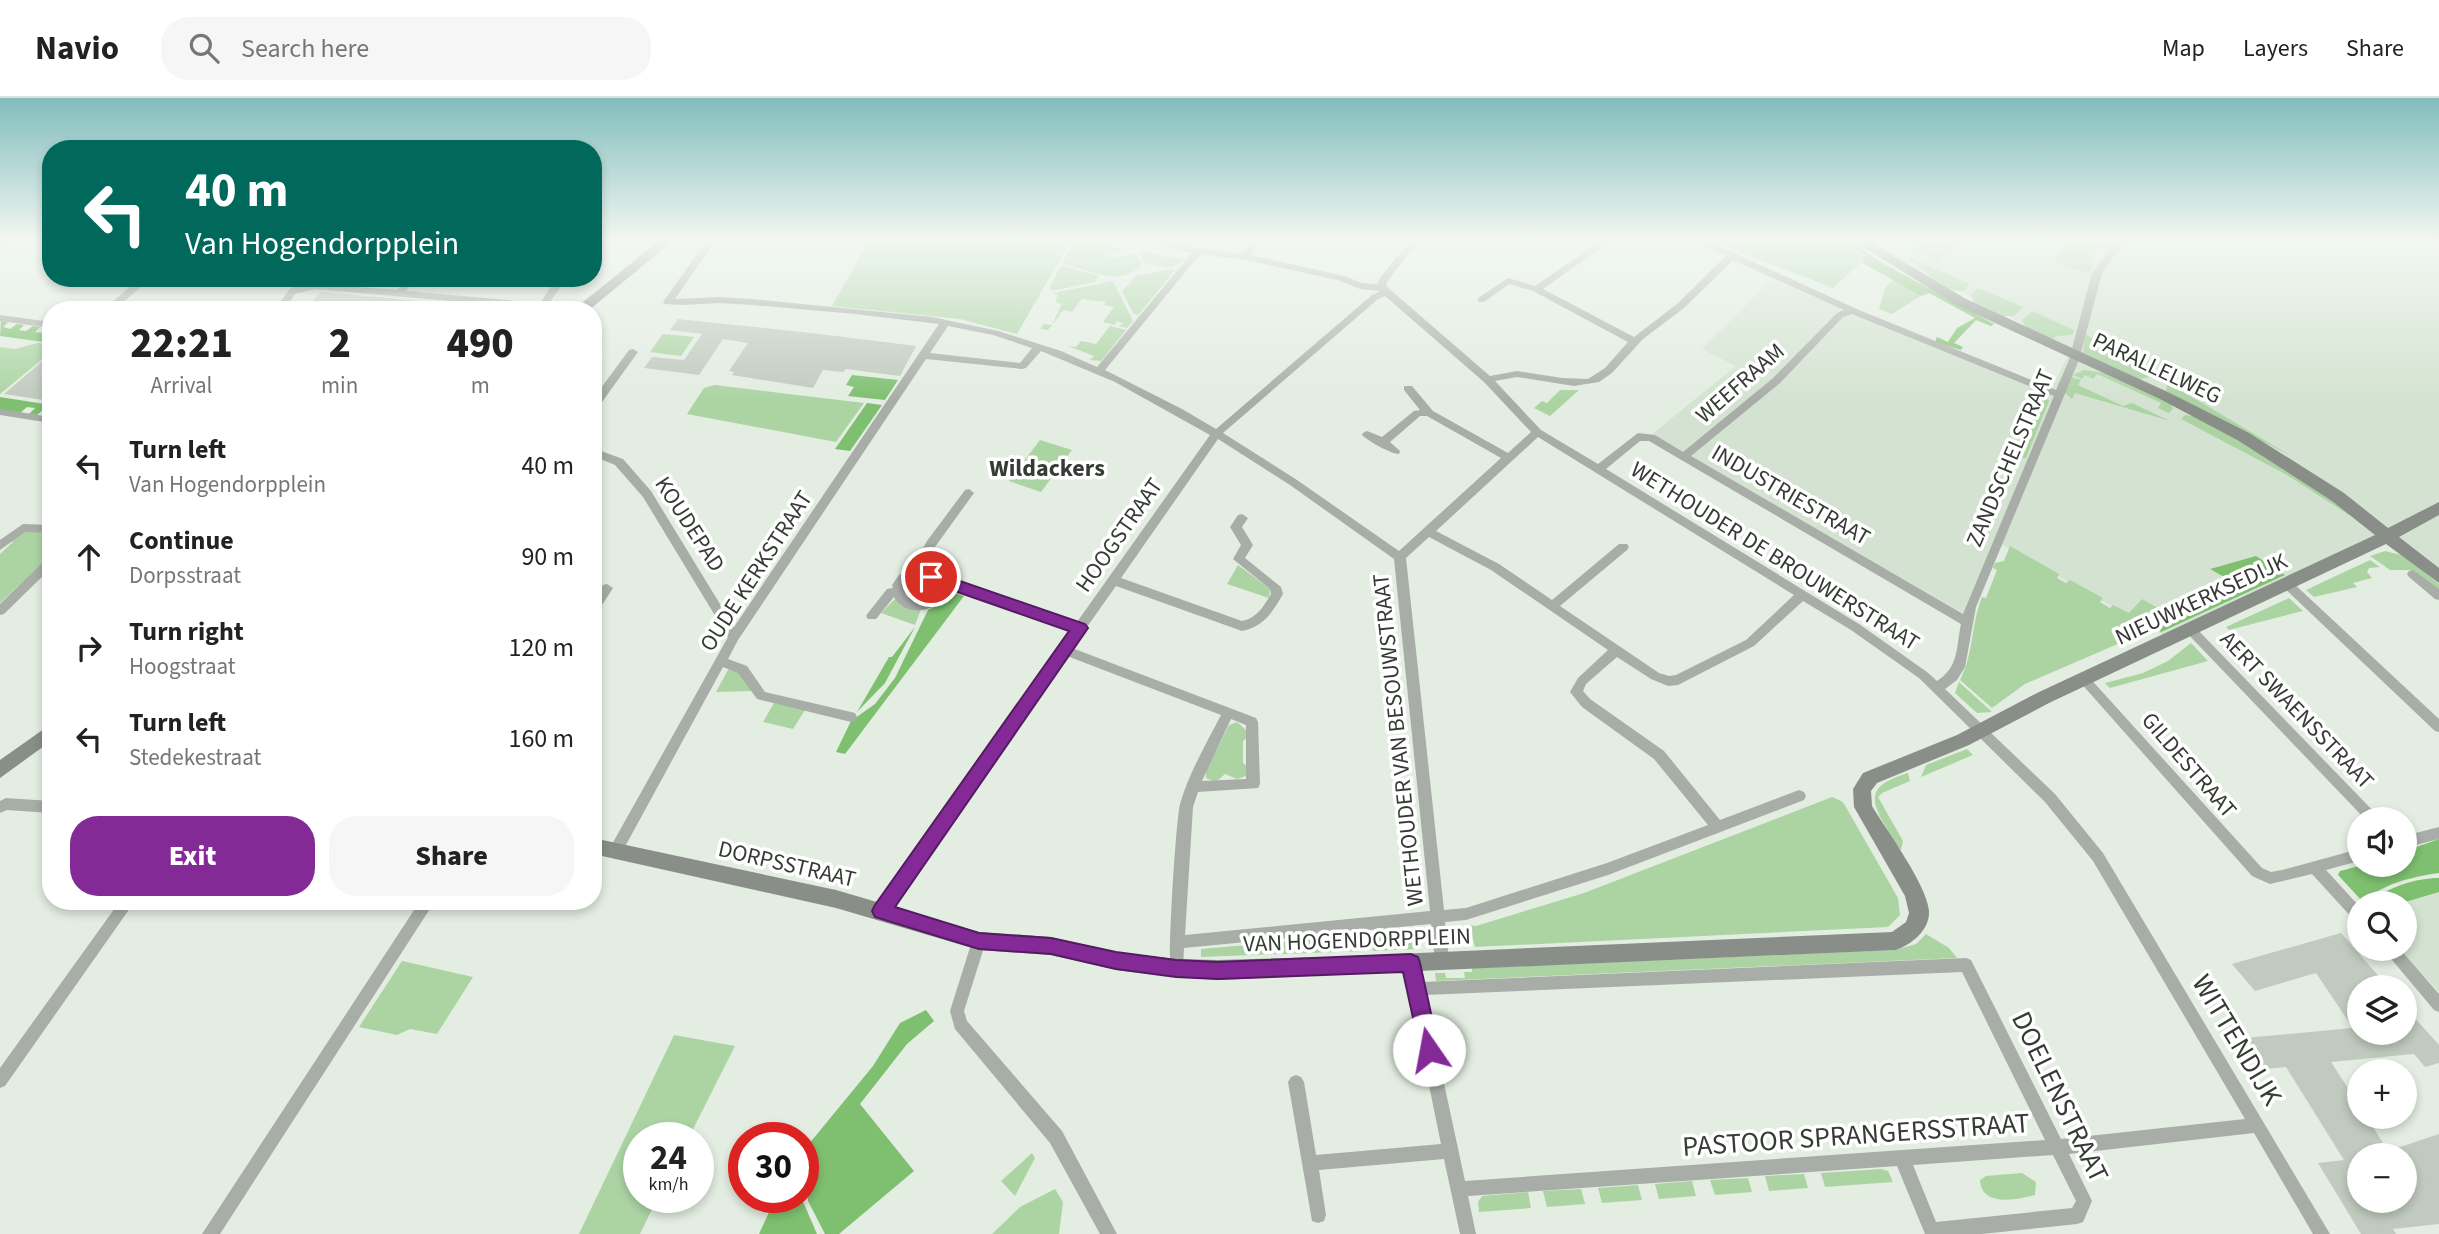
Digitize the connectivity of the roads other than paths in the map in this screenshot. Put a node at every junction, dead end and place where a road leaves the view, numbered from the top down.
1 (418, 294) edge
2 (550, 294) edge
3 (673, 294) edge
4 (1163, 294) edge
5 (1379, 294) edge
6 (1388, 294) edge
7 (1490, 294) edge
8 (1545, 294) edge
9 (1691, 294) edge
10 (1817, 294) edge
11 (1948, 294) edge
12 (2091, 294) edge
13 (1481, 300) dead end
14 (545, 301) joint
15 (1852, 310) junction
16 (0, 318) edge
17 (945, 323) junction
18 (42, 324) edge
19 (1634, 341) junction
20 (1038, 348) junction
21 (633, 352) dead end
22 (2074, 354) junction
23 (924, 356) junction
24 (1099, 371) junction
25 (1488, 380) junction
26 (1408, 388) dead end
27 (2058, 394) junction
28 (602, 395) edge
29 (0, 412) edge
30 (1429, 413) junction
31 (42, 419) edge
32 (1536, 432) junction
33 (1217, 433) junction
34 (1367, 435) dead end
35 (1383, 442) junction
36 (1395, 450) dead end
37 (602, 456) edge
38 (1683, 457) junction
39 (1509, 458) junction
40 (1598, 470) junction
41 (968, 493) dead end
42 (2439, 508) edge
43 (1242, 519) dead end
44 (42, 529) edge
45 (1428, 532) junction
46 (2389, 534) junction
47 (0, 546) edge
48 (1623, 547) dead end
49 (1400, 557) junction
50 (42, 570) edge
51 (917, 571) junction
52 (2413, 574) dead end
53 (2439, 576) edge
54 (1113, 580) junction
55 (946, 582) junction
56 (2287, 584) junction
57 (607, 588) dead end
58 (897, 592) junction
59 (1802, 595) junction
60 (602, 596) edge
61 (2439, 596) edge
62 (1552, 606) junction
63 (0, 611) edge
64 (872, 616) dead end
65 (1966, 622) junction
66 (1080, 628) junction
67 (2190, 629) junction
68 (734, 637) junction
69 (1064, 650) junction
70 (1617, 650) junction
71 (721, 662) junction
72 (2083, 678) junction
73 (1937, 688) junction
74 (1228, 713) junction
75 (851, 717) dead end
76 (2439, 727) edge
77 (1981, 729) junction
78 (42, 738) edge
79 (0, 770) edge
80 (1194, 787) junction
81 (1799, 796) dead end
82 (42, 806) edge
83 (0, 807) edge
84 (2362, 807) edge
85 (1718, 828) junction
86 (2439, 833) edge
87 (2417, 839) edge
88 (602, 848) edge
89 (615, 850) junction
90 (2347, 858) edge
91 (2315, 867) junction
92 (2347, 903) edge
93 (122, 910) edge
94 (422, 910) edge
95 (881, 911) junction
96 (1437, 918) junction
97 (979, 941) junction
98 (1177, 942) junction
99 (1442, 961) junction
100 (2400, 961) edge
101 (1411, 963) junction
102 (1176, 968) junction
103 (1417, 989) junction
104 (2439, 1005) edge
105 (957, 1012) joint
106 (0, 1081) edge
107 (1296, 1082) dead end
108 (2257, 1125) junction
109 (2058, 1147) junction
110 (1451, 1151) junction
111 (1902, 1159) junction
112 (1310, 1163) junction
113 (1459, 1189) junction
114 (1318, 1215) dead end
115 (1933, 1232) edge
116 (210, 1234) edge
117 (1109, 1234) edge
118 (1468, 1234) edge
119 (2322, 1234) edge

1 - 14 street
2 - 14 street
3 - 17 street
4 - 24 street
5 - 33 street, HOOGSTRAAT
6 - 25 street
7 - 13 street
8 - 19 street
9 - 19 street
10 - 15 street
11 - 22 street, PARALLELWEG
12 - 22 street, ZANDSCHELSTRAAT
15 - 27 street
15 - 38 street, WEEFRAAM
16 - 18 street
17 - 20 street
17 - 23 street, OUDE KERKSTRAAT
19 - 25 street
20 - 23 street
20 - 24 street
21 - 28 street
22 - 27 street, ZANDSCHELSTRAAT
22 - 46 street, PARALLELWEG
23 - 68 street, OUDE KERKSTRAAT
24 - 33 street
25 - 32 street, WETHOUDER DE BROUWERSTRAAT
26 - 30 street
27 - 65 street, ZANDSCHELSTRAAT
29 - 31 street
30 - 35 street
30 - 39 street
32 - 39 street
32 - 40 street, WETHOUDER DE BROUWERSTRAAT
33 - 49 street
33 - 54 street, HOOGSTRAAT
34 - 35 street
35 - 36 street
37 - 68 street, KOUDEPAD
38 - 40 street, INDUSTRIESTRAAT
38 - 65 street, INDUSTRIESTRAAT
39 - 45 street
40 - 59 street, WETHOUDER DE BROUWERSTRAAT
41 - 51 street
42 - 46 street, NIEUWKERKSEDIJK
43 - 54 street
44 - 47 street
45 - 49 street
45 - 62 street
46 - 53 street, PARALLELWEG
46 - 56 street, NIEUWKERKSEDIJK
48 - 62 street
49 - 96 street, WETHOUDER VAN BESOUWSTRAAT
50 - 63 street
51 - 55 street
51 - 58 street
52 - 61 street
54 - 66 street, HOOGSTRAAT
55 - 58 street
55 - 66 street
56 - 67 street, NIEUWKERKSEDIJK
56 - 76 street
57 - 60 street
58 - 64 street
59 - 70 street
59 - 73 street, WETHOUDER DE BROUWERSTRAAT
62 - 70 street
65 - 73 street, ZANDSCHELSTRAAT
66 - 69 street, HOOGSTRAAT
67 - 72 street, NIEUWKERKSEDIJK
67 - 84 street, AERT SWAENSSTRAAT
68 - 71 street, OUDE KERKSTRAAT
69 - 74 street
69 - 95 street, HOOGSTRAAT
70 - 85 street
71 - 75 street
71 - 89 street, OUDE KERKSTRAAT
72 - 77 street, NIEUWKERKSEDIJK
72 - 91 street, GILDESTRAAT
73 - 77 street, WETHOUDER DE BROUWERSTRAAT
74 - 80 street
74 - 80 street
77 - 99 street, VAN HOGENDORPPLEIN
77 - 108 street, WITTENDIJK
78 - 79 street
80 - 98 street
81 - 85 street, VAN HOGENDORPPLEIN
82 - 83 street
85 - 96 street, VAN HOGENDORPPLEIN
86 - 87 street
88 - 89 street, DORPSSTRAAT
89 - 95 street, DORPSSTRAAT
90 - 91 street
91 - 92 street
93 - 106 street
94 - 116 street
95 - 97 street, DORPSSTRAAT
96 - 98 street, VAN HOGENDORPPLEIN
96 - 99 street, WETHOUDER VAN BESOUWSTRAAT
97 - 102 street, DORPSSTRAAT
97 - 105 street
98 - 102 street
99 - 101 street, VAN HOGENDORPPLEIN
100 - 104 street
101 - 102 street, VAN HOGENDORPPLEIN
101 - 103 street
103 - 109 street, DOELENSTRAAT
103 - 110 street
105 - 117 street
107 - 112 street
108 - 109 street, PASTOOR SPRANGERSSTRAAT
108 - 119 street, WITTENDIJK
109 - 111 street, PASTOOR SPRANGERSSTRAAT
109 - 115 street, DOELENSTRAAT
110 - 112 street
110 - 113 street
111 - 113 street, PASTOOR SPRANGERSSTRAAT
111 - 115 street
112 - 114 street
113 - 118 street

